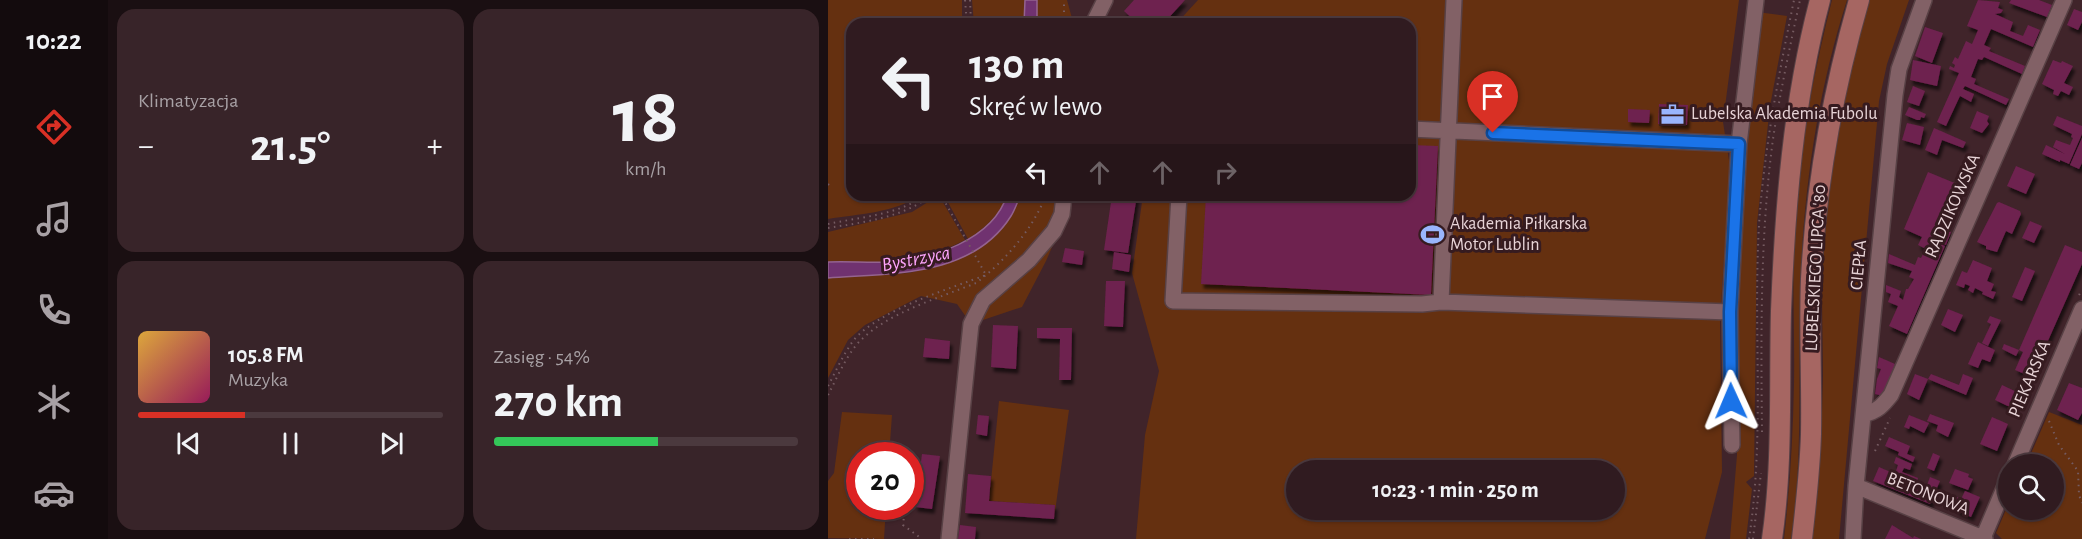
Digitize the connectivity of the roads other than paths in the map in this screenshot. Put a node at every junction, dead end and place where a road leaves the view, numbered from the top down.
1 (1106, 0) edge
2 (1454, 0) edge
3 (1756, 0) edge
4 (1859, 0) edge
5 (1924, 0) edge
6 (2064, 0) edge
7 (1815, 5) edge
8 (1096, 18) edge
9 (1416, 129) edge
10 (1448, 131) junction
11 (1739, 144) junction
12 (1064, 201) edge
13 (1179, 201) edge
14 (1442, 302) junction
15 (2082, 309) edge
16 (1730, 312) junction
17 (1864, 414) junction
18 (1732, 446) dead end
19 (2020, 454) edge
20 (1856, 486) junction
21 (1998, 504) edge
22 (949, 539) edge
23 (1772, 539) edge
24 (1802, 539) edge
25 (1853, 539) edge
26 (1984, 539) edge

1 - 8 street
2 - 10 street
3 - 11 street
4 - 24 main road, LUBELSKIEGO LIPCA '80
5 - 17 street, CIEPŁA
6 - 17 street, RADZIKOWSKA
7 - 23 main road, LUBELSKIEGO LIPCA '80
9 - 10 street
10 - 11 street
10 - 14 street
11 - 16 street
12 - 22 street
13 - 14 street
14 - 16 street
15 - 19 street, PIEKARSKA
16 - 18 street
17 - 20 street, CIEPŁA
20 - 25 street, CIEPŁA
20 - 26 street, BETONOWA
21 - 26 street

